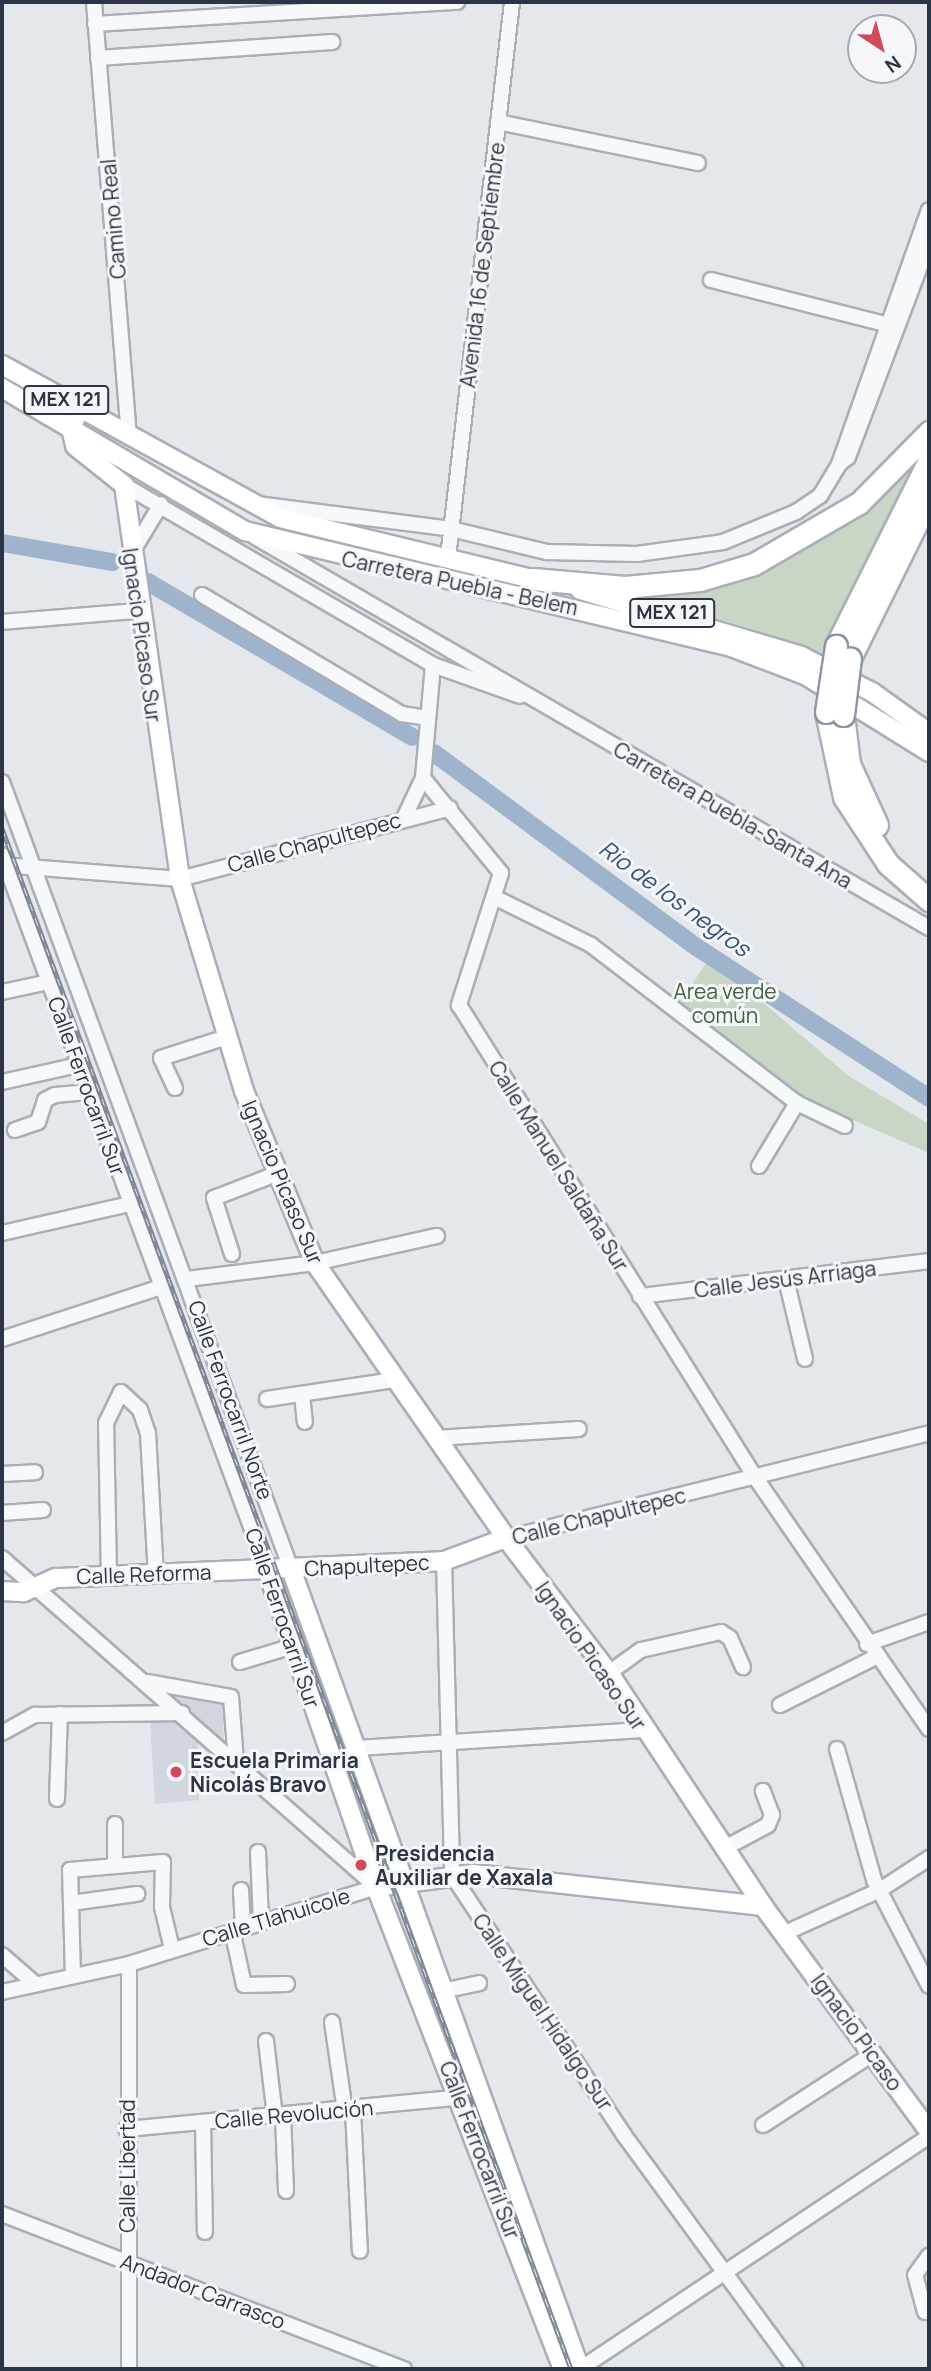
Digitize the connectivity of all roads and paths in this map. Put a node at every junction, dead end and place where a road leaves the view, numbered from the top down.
1 (94, 2) edge
2 (457, 2) edge
3 (512, 2) edge
4 (95, 24) junction
5 (332, 42) dead end
6 (98, 58) junction
7 (498, 122) junction
8 (698, 163) dead end
9 (929, 209) edge
10 (923, 249) edge
11 (711, 280) dead end
12 (892, 326) junction
13 (2, 365) edge
14 (2, 388) edge
15 (80, 408) junction
16 (71, 428) junction
17 (929, 432) edge
18 (129, 436) junction
19 (929, 460) edge
20 (124, 485) junction
21 (929, 498) edge
22 (161, 504) junction
23 (249, 506) junction
24 (451, 529) junction
25 (245, 531) junction
26 (131, 555) junction
27 (448, 558) junction
28 (533, 579) junction
29 (202, 595) dead end
30 (137, 611) junction
31 (2, 622) edge
32 (843, 652) junction
33 (433, 665) junction
34 (537, 701) junction
35 (835, 714) junction
36 (427, 718) junction
37 (929, 733) edge
38 (929, 752) edge
39 (423, 778) junction
40 (2, 782) edge
41 (450, 808) junction
42 (404, 818) junction
43 (3, 862) edge
44 (32, 869) junction
45 (180, 879) junction
46 (929, 889) edge
47 (498, 899) junction
48 (929, 900) edge
49 (929, 928) edge
50 (48, 982) junction
51 (2, 992) edge
52 (227, 1037) junction
53 (78, 1065) junction
54 (2, 1082) edge
55 (175, 1088) dead end
56 (88, 1092) junction
57 (797, 1103) junction
58 (845, 1126) dead end
59 (15, 1130) dead end
60 (759, 1166) dead end
61 (276, 1174) junction
62 (130, 1204) junction
63 (2, 1233) edge
64 (437, 1236) dead end
65 (232, 1254) dead end
66 (929, 1261) edge
67 (315, 1263) junction
68 (187, 1279) junction
69 (786, 1279) junction
70 (161, 1287) junction
71 (640, 1296) junction
72 (2, 1339) edge
73 (805, 1359) dead end
74 (394, 1380) junction
75 (302, 1395) junction
76 (267, 1399) dead end
77 (305, 1422) dead end
78 (579, 1429) dead end
79 (929, 1433) edge
80 (435, 1438) junction
81 (35, 1472) dead end
82 (2, 1474) edge
83 (755, 1477) junction
84 (43, 1510) dead end
85 (2, 1513) edge
86 (506, 1538) junction
87 (2, 1558) edge
88 (444, 1561) junction
89 (291, 1569) junction
90 (267, 1570) junction
91 (156, 1574) junction
92 (109, 1576) junction
93 (35, 1586) junction
94 (2, 1591) edge
95 (929, 1622) edge
96 (867, 1644) junction
97 (293, 1646) junction
98 (876, 1657) junction
99 (240, 1662) dead end
100 (743, 1667) dead end
101 (609, 1673) junction
102 (147, 1682) junction
103 (780, 1704) dead end
104 (182, 1713) junction
105 (60, 1714) junction
106 (929, 1729) edge
107 (643, 1730) junction
108 (2, 1733) edge
109 (454, 1741) junction
110 (356, 1748) junction
111 (837, 1749) dead end
112 (236, 1762) junction
113 (763, 1791) dead end
114 (57, 1800) dead end
115 (115, 1825) dead end
116 (723, 1849) junction
117 (258, 1852) dead end
118 (929, 1858) edge
119 (115, 1866) junction
120 (452, 1875) junction
121 (405, 1879) junction
122 (376, 1887) junction
123 (880, 1889) junction
124 (241, 1890) dead end
125 (137, 1894) dead end
126 (71, 1903) junction
127 (763, 1906) junction
128 (261, 1921) junction
129 (237, 1928) junction
130 (785, 1933) junction
131 (172, 1949) junction
132 (2, 1955) edge
133 (129, 1964) junction
134 (73, 1976) junction
135 (34, 1983) junction
136 (479, 1983) dead end
137 (287, 1984) dead end
138 (929, 1986) edge
139 (2, 1992) edge
140 (442, 1992) junction
141 (331, 2022) dead end
142 (266, 2042) dead end
143 (874, 2053) junction
144 (462, 2097) junction
145 (349, 2110) junction
146 (279, 2116) junction
147 (203, 2122) junction
148 (763, 2125) dead end
149 (126, 2129) junction
150 (929, 2134) edge
151 (286, 2191) dead end
152 (2, 2214) edge
153 (205, 2232) dead end
154 (360, 2251) dead end
155 (929, 2256) edge
156 (128, 2262) junction
157 (724, 2273) junction
158 (925, 2312) dead end
159 (129, 2369) edge
160 (404, 2369) edge
161 (563, 2369) edge
162 (580, 2369) edge
163 (795, 2369) edge

1 - 4 street, Camino Real
2 - 4 street
3 - 7 street, Avenida 16 de Septiembre
4 - 6 street, Camino Real
5 - 6 street
6 - 18 street, Camino Real
7 - 8 street
7 - 24 street, Avenida 16 de Septiembre
9 - 10 street
10 - 12 street
11 - 12 street
12 - 24 street
13 - 15 main road, Carretera Puebla - Belem / MEX 121
14 - 16 main road, Carretera Puebla - Belem / MEX 121
15 - 16 main road
15 - 18 main road, Carretera Puebla - Belem / MEX 121
16 - 20 main road
16 - 25 main road, Carretera Puebla - Belem / MEX 121
17 - 28 highway
18 - 23 main road, Carretera Puebla - Belem / MEX 121
19 - 32 highway
20 - 22 street
20 - 26 main road, Ignacio Picaso Sur
21 - 32 highway
22 - 26 street
22 - 33 street
23 - 24 street
23 - 27 main road, Carretera Puebla - Belem / MEX 121
24 - 27 street, Avenida 16 de Septiembre
25 - 34 street
25 - 38 main road, Carretera Puebla - Belem / MEX 121
26 - 30 main road, Ignacio Picaso Sur
27 - 28 main road, Carretera Puebla - Belem / MEX 121
28 - 37 main road, Carretera Puebla - Belem / MEX 121
29 - 36 street
30 - 31 street
30 - 45 main road, Ignacio Picaso Sur
32 - 35 highway, bridge
33 - 34 street
33 - 36 street
34 - 49 street, Carretera Puebla-Santa Ana
35 - 46 highway
35 - 48 highway
36 - 39 street
39 - 41 street, Calle Manuel Saldaña Sur
39 - 42 street
40 - 44 street, Calle Ferrocarril Norte
41 - 42 street, Calle Chapultepec
41 - 47 street, Calle Manuel Saldaña Sur
42 - 45 street, Calle Chapultepec
43 - 44 street, Calle Chapultepec
43 - 50 street, Calle Ferrocarril Sur
44 - 45 street, Calle Chapultepec
44 - 68 street, Calle Ferrocarril Norte
45 - 52 main road, Ignacio Picaso Sur
47 - 57 street
47 - 71 street, Calle Manuel Saldaña Sur
50 - 51 street
50 - 53 street, Calle Ferrocarril Sur
52 - 55 street
52 - 61 main road, Ignacio Picaso Sur
53 - 54 street
53 - 56 street, Calle Ferrocarril Sur
56 - 59 street
56 - 62 street, Calle Ferrocarril Sur
57 - 58 street
57 - 60 street
61 - 65 street
61 - 67 main road, Ignacio Picaso Sur
62 - 63 street
62 - 70 street, Calle Ferrocarril Sur
64 - 67 street
66 - 69 street, Calle Jesús Arriaga
67 - 68 street
67 - 74 main road, Ignacio Picaso Sur
68 - 89 street, Calle Ferrocarril Norte
69 - 71 street, Calle Jesús Arriaga
69 - 73 street
70 - 72 street
70 - 90 street, Calle Ferrocarril Sur
71 - 83 street, Calle Manuel Saldaña Sur
74 - 75 street
74 - 80 main road, Ignacio Picaso Sur
75 - 76 street
75 - 77 street
78 - 80 street
79 - 83 street, Calle Chapultepec
80 - 86 main road, Ignacio Picaso Sur
81 - 82 street
83 - 86 street, Calle Chapultepec
83 - 96 street, Calle Manuel Saldaña Sur
84 - 85 street
86 - 88 main road, Calle Chapultepec
86 - 101 main road, Ignacio Picaso Sur
87 - 93 street
88 - 89 main road, Chapultepec
88 - 109 street
89 - 90 main road, Calle Reforma
89 - 110 main road, Calle Ferrocarril Norte
90 - 91 main road, Calle Reforma
90 - 97 main road, Calle Ferrocarril Sur
91 - 92 main road, Calle Reforma
91 - 92 street
92 - 93 main road, Calle Reforma
93 - 94 main road, Calle Reforma
93 - 102 street
95 - 96 street
96 - 98 street, Calle Manuel Saldaña Sur
97 - 99 street
97 - 122 main road, Calle Ferrocarril Sur
98 - 103 street
98 - 106 street, Calle Manuel Saldaña Sur
100 - 101 street
101 - 107 main road, Ignacio Picaso Sur
102 - 104 street
102 - 112 street
104 - 105 street
104 - 112 street
105 - 108 street
105 - 114 street
107 - 109 street
107 - 116 main road, Ignacio Picaso Sur
109 - 110 street
109 - 120 street
110 - 121 main road, Calle Ferrocarril Norte
111 - 123 street
112 - 122 street
113 - 116 street
115 - 119 street
116 - 127 main road, Ignacio Picaso Sur
117 - 128 street
118 - 123 street
119 - 126 street
119 - 131 street
120 - 121 main road, Calle Tlahuicole
120 - 127 main road, Calle Tlahuicole
120 - 157 street, Calle Miguel Hidalgo Sur
121 - 122 main road, Calle Tlahuicole
121 - 140 main road, Calle Ferrocarril Norte
122 - 128 street, Calle Tlahuicole
122 - 144 main road, Calle Ferrocarril Sur
123 - 130 street
123 - 138 street
124 - 129 street
125 - 126 street
126 - 134 street
127 - 130 main road, Ignacio Picaso Sur
128 - 129 street, Calle Tlahuicole
129 - 131 street, Calle Tlahuicole
129 - 137 street
130 - 143 main road, Ignacio Picaso
131 - 133 street, Calle Tlahuicole
132 - 135 street
133 - 134 street, Calle Tlahuicole
133 - 149 street, Calle Libertad
134 - 135 street, Calle Tlahuicole
135 - 139 street, Calle Tlahuicole
136 - 140 street
140 - 162 main road, Calle Ferrocarril Norte
141 - 145 street
142 - 146 street
143 - 148 street
143 - 150 main road, Ignacio Picaso
144 - 145 street, Calle Revolución
144 - 161 main road, Calle Ferrocarril Sur
145 - 146 street, Calle Revolución
145 - 154 street
146 - 147 street, Calle Revolución
146 - 151 street
147 - 149 street, Calle Revolución
147 - 153 street
149 - 156 street, Calle Libertad
150 - 157 street
152 - 156 street, Andador Carrasco
155 - 158 street
156 - 159 street, Calle Libertad
156 - 160 street, Andador Carrasco
157 - 162 street
157 - 163 street, Calle Miguel Hidalgo Sur

